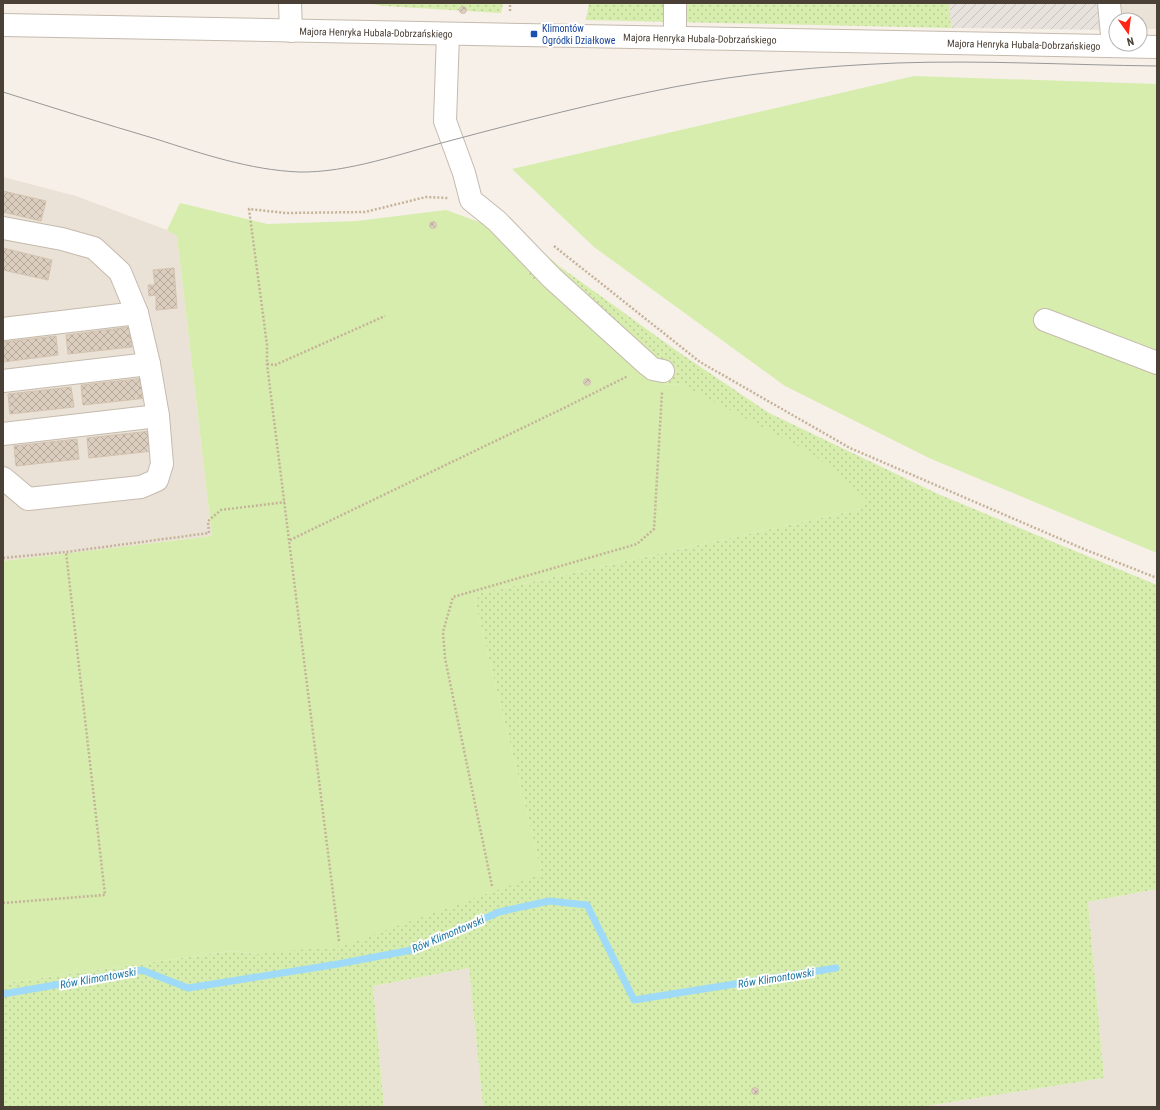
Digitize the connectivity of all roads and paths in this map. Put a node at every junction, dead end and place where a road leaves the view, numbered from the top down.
1 (290, 3) edge
2 (510, 3) edge
3 (675, 3) edge
4 (510, 11) dead end
5 (3, 25) edge
6 (292, 31) junction
7 (448, 34) junction
8 (674, 38) junction
9 (1108, 46) edge
10 (471, 200) junction
11 (3, 228) edge
12 (552, 244) dead end
13 (137, 313) junction
14 (386, 316) dead end
15 (1045, 320) dead end
16 (3, 329) edge
17 (1157, 363) edge
18 (149, 364) junction
19 (267, 364) junction
20 (656, 368) junction
21 (3, 381) edge
22 (158, 416) junction
23 (3, 434) edge
24 (3, 478) edge
25 (285, 502) junction
26 (290, 540) junction
27 (66, 552) junction
28 (3, 558) edge
29 (1157, 578) edge
30 (492, 886) dead end
31 (3, 903) edge
32 (339, 941) dead end

1 - 6 street
2 - 4 path
3 - 8 street
5 - 6 street, Majora Henryka Hubala-Dobrzańskiego
6 - 7 street, Majora Henryka Hubala-Dobrzańskiego
7 - 8 street, Majora Henryka Hubala-Dobrzańskiego
7 - 10 street
8 - 9 street, Majora Henryka Hubala-Dobrzańskiego
10 - 19 path
10 - 20 street
11 - 13 street
12 - 29 path
13 - 16 street
13 - 18 street
14 - 19 path
15 - 17 street
18 - 21 street
18 - 22 street
19 - 25 path
20 - 26 path
20 - 30 path
22 - 23 street
22 - 24 street
25 - 26 path
25 - 27 path
26 - 32 path
27 - 28 path
27 - 31 path

